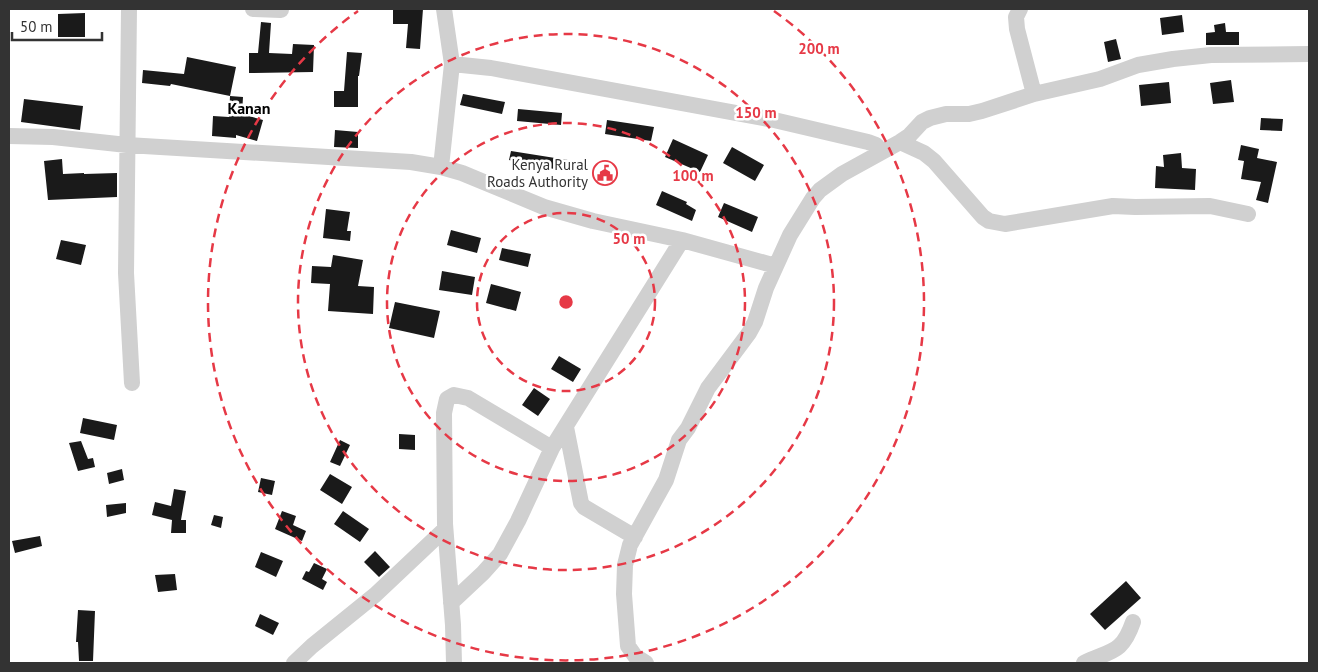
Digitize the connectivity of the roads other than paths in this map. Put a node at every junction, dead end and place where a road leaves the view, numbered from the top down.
1 (129, 9) edge
2 (253, 9) edge
3 (444, 9) edge
4 (1020, 9) edge
5 (281, 10) dead end
6 (1309, 54) edge
7 (452, 64) junction
8 (1034, 94) junction
9 (9, 136) edge
10 (900, 142) junction
11 (127, 145) junction
12 (881, 152) junction
13 (441, 167) junction
14 (1248, 214) dead end
15 (682, 240) junction
16 (776, 266) junction
17 (132, 383) dead end
18 (566, 427) junction
19 (552, 448) junction
20 (445, 529) junction
21 (635, 537) junction
22 (451, 603) junction
23 (1133, 622) dead end
24 (294, 663) edge
25 (454, 663) edge
26 (646, 663) edge
27 (1084, 663) edge

1 - 11 street
2 - 5 street
3 - 7 street
4 - 8 street
6 - 8 street
7 - 12 street
7 - 13 street
8 - 10 street
9 - 11 street
10 - 12 street
10 - 14 street
11 - 13 street
11 - 17 street
12 - 16 street
13 - 15 street
15 - 16 street
15 - 18 street
16 - 21 street
18 - 19 street
18 - 21 street
19 - 20 street
19 - 22 street
20 - 22 street
20 - 24 street
21 - 26 street
22 - 25 street
23 - 27 street

